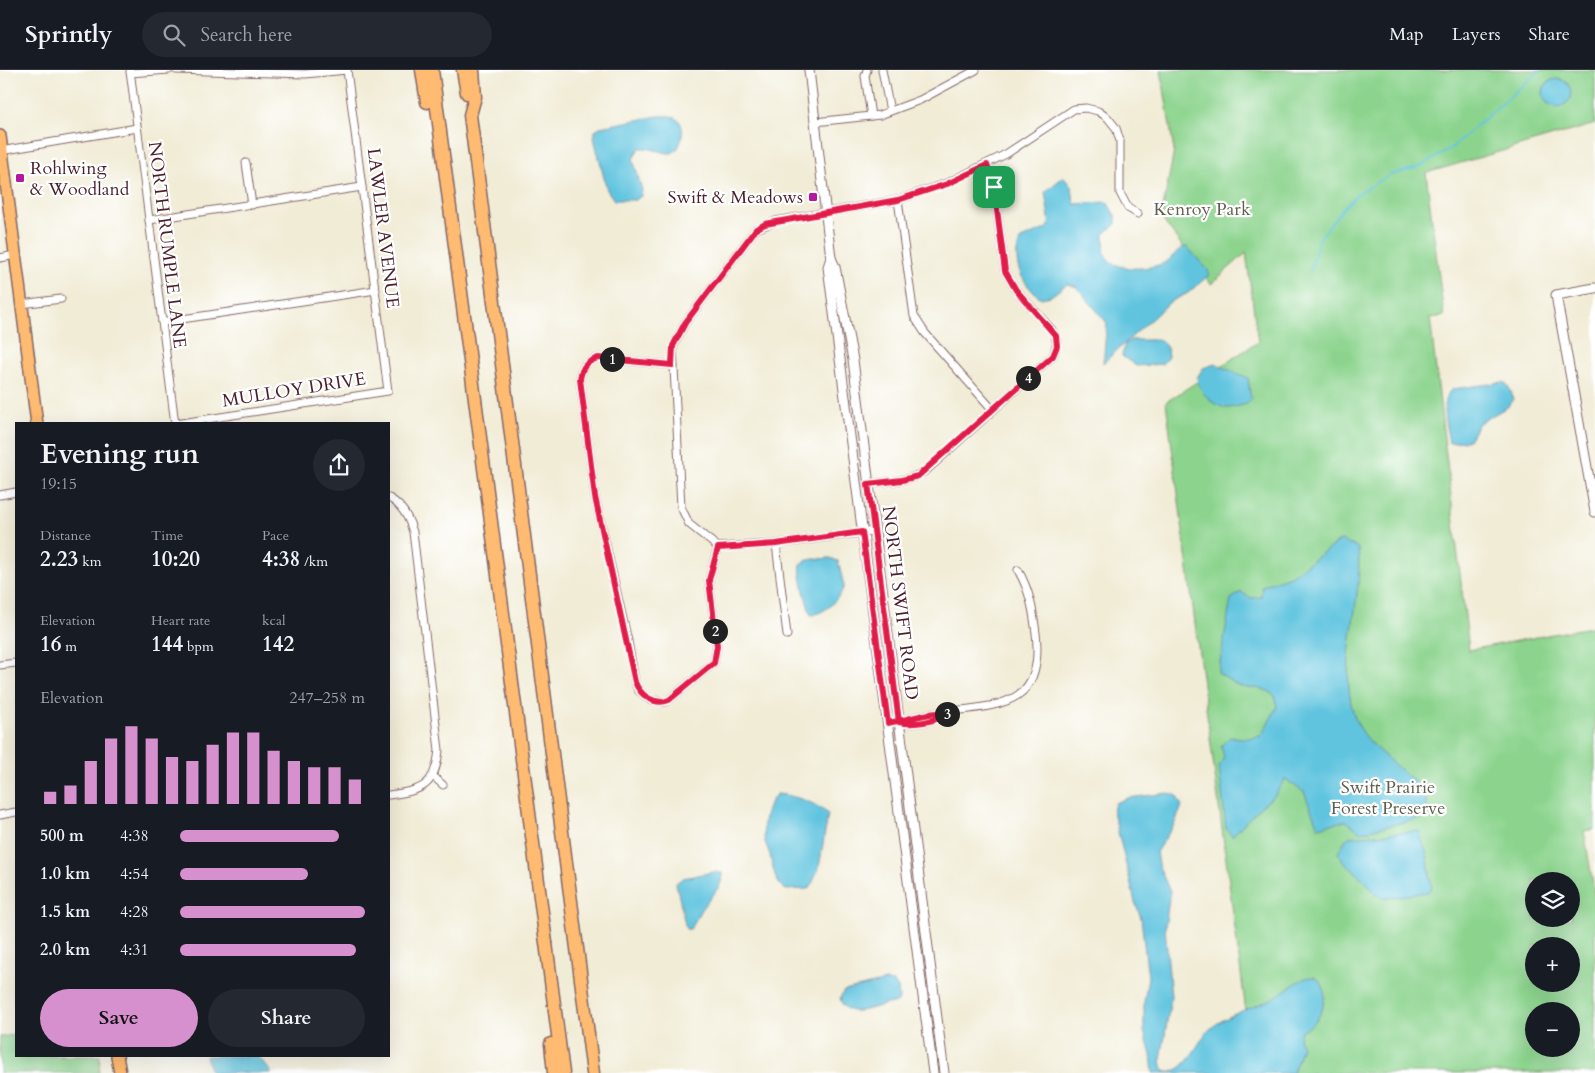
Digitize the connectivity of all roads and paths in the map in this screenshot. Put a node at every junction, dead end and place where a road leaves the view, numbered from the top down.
1 (170, 70) edge
2 (176, 70) edge
3 (347, 70) edge
4 (422, 70) edge
5 (432, 70) edge
6 (463, 70) edge
7 (473, 70) edge
8 (809, 70) edge
9 (866, 70) edge
10 (882, 70) edge
11 (976, 70) edge
12 (130, 71) edge
13 (234, 71) edge
14 (890, 111) junction
15 (470, 115) junction
16 (870, 116) junction
17 (815, 122) junction
18 (137, 128) junction
19 (0, 136) edge
20 (1, 150) edge
21 (246, 163) dead end
22 (987, 165) junction
23 (362, 187) junction
24 (898, 200) junction
25 (252, 205) junction
26 (826, 214) junction
27 (1138, 214) dead end
28 (149, 220) junction
29 (15, 255) junction
30 (0, 258) edge
31 (831, 258) junction
32 (1595, 288) edge
33 (376, 290) junction
34 (462, 298) junction
35 (61, 299) dead end
36 (21, 304) junction
37 (162, 322) junction
38 (672, 365) junction
39 (388, 391) joint
40 (993, 410) junction
41 (37, 422) edge
42 (175, 422) edge
43 (188, 422) edge
44 (868, 484) junction
45 (15, 492) edge
46 (1593, 493) edge
47 (0, 495) edge
48 (401, 496) dead end
49 (392, 500) edge
50 (1595, 512) edge
51 (874, 531) junction
52 (862, 532) junction
53 (776, 544) junction
54 (718, 548) junction
55 (1018, 570) dead end
56 (787, 635) dead end
57 (15, 663) edge
58 (0, 665) edge
59 (899, 722) junction
60 (888, 723) junction
61 (434, 778) junction
62 (443, 785) dead end
63 (390, 795) edge
64 (15, 812) edge
65 (0, 815) edge
66 (544, 932) junction
67 (118, 1057) edge
68 (120, 1073) edge
69 (554, 1073) edge
70 (563, 1073) edge
71 (593, 1073) edge
72 (933, 1073) edge
73 (944, 1073) edge

1 - 12 street
2 - 13 street
3 - 13 street
3 - 23 street, LAWLER AVENUE
4 - 34 highway
5 - 34 highway
6 - 15 highway
7 - 15 highway
8 - 17 street, NORTH SWIFT ROAD
9 - 16 street
10 - 14 street
11 - 14 street
12 - 18 street, NORTH RUMPLE LANE
14 - 16 street
15 - 71 highway
16 - 17 street
17 - 26 street, NORTH SWIFT ROAD
18 - 20 street
18 - 28 street, NORTH RUMPLE LANE
19 - 20 main road
20 - 29 main road
21 - 25 street
22 - 24 street
22 - 27 street
22 - 40 street
23 - 25 street
23 - 33 street, LAWLER AVENUE
24 - 26 street
24 - 40 street
25 - 28 street
26 - 31 street, NORTH SWIFT ROAD
26 - 38 street
28 - 37 street, NORTH RUMPLE LANE
29 - 30 street
29 - 36 main road
31 - 44 street, NORTH SWIFT ROAD
31 - 52 street, NORTH SWIFT ROAD
32 - 46 street
33 - 37 street
33 - 39 street, LAWLER AVENUE
34 - 66 highway
35 - 36 street
36 - 41 main road
37 - 42 street, NORTH RUMPLE LANE
38 - 54 street
38 - 54 street
39 - 43 street, MULLOY DRIVE
40 - 44 street
44 - 51 street, NORTH SWIFT ROAD
45 - 47 street
46 - 50 street
48 - 49 street
49 - 61 street
51 - 52 street
51 - 59 street, NORTH SWIFT ROAD
52 - 53 street
52 - 60 street, NORTH SWIFT ROAD
53 - 54 street
53 - 56 street
55 - 59 street
57 - 58 street
59 - 60 street
59 - 73 street, NORTH SWIFT ROAD
60 - 72 street, NORTH SWIFT ROAD
61 - 62 street
61 - 63 street
64 - 65 street
66 - 69 highway
66 - 70 highway
67 - 68 main road

